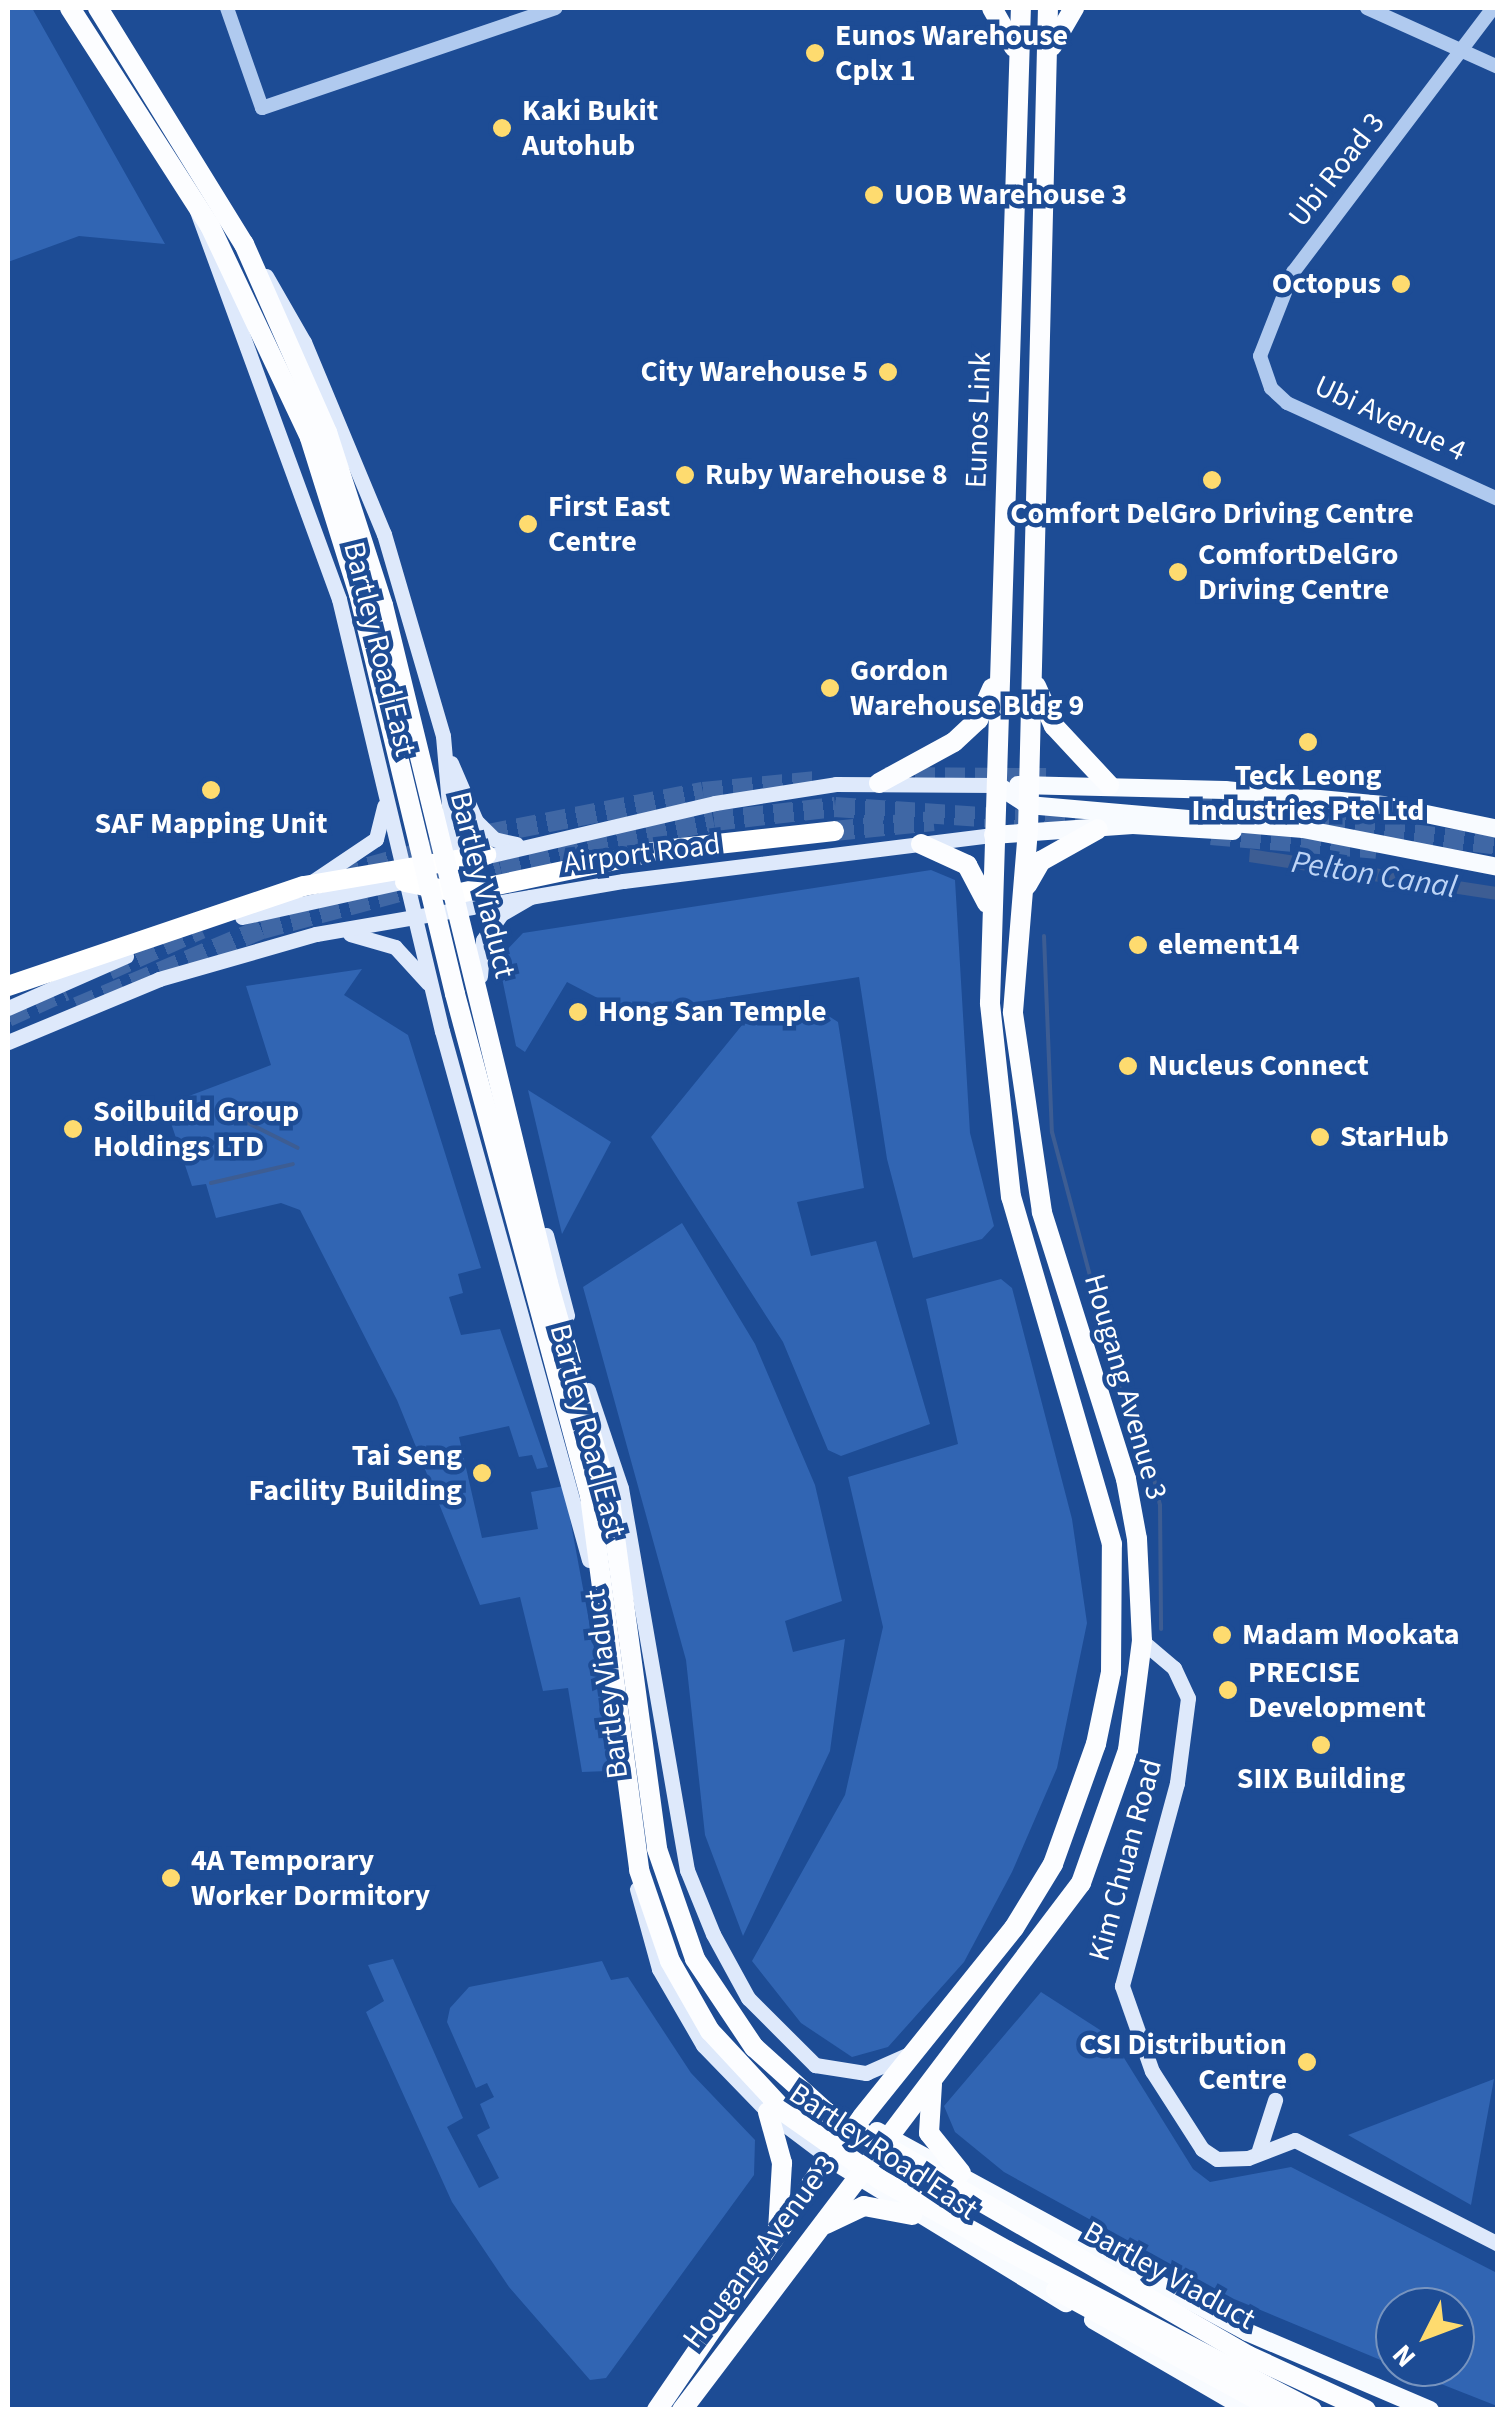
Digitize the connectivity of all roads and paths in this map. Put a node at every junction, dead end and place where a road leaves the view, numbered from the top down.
1 (70, 8) edge
2 (98, 8) edge
3 (228, 8) edge
4 (554, 8) edge
5 (992, 8) edge
6 (1020, 8) edge
7 (1048, 8) edge
8 (1074, 8) edge
9 (1367, 8) edge
10 (1494, 8) edge
11 (1464, 50) junction
12 (1046, 62) junction
13 (1019, 64) junction
14 (1498, 67) edge
15 (196, 205) junction
16 (244, 244) junction
17 (1266, 380) joint
18 (318, 435) junction
19 (1498, 499) edge
20 (1030, 660) junction
21 (996, 677) junction
22 (443, 736) junction
23 (879, 782) junction
24 (997, 785) junction
25 (1109, 785) junction
26 (1028, 795) junction
27 (385, 796) junction
28 (1098, 829) junction
29 (1303, 829) junction
30 (1498, 830) edge
31 (834, 831) tunnel mouth
32 (1028, 831) junction
33 (993, 835) junction
34 (921, 844) junction
35 (525, 845) junction
36 (486, 855) joint
37 (453, 862) junction
38 (1498, 866) edge
39 (404, 874) junction
40 (304, 886) junction
41 (1024, 890) junction
42 (530, 897) junction
43 (462, 900) junction
44 (990, 910) junction
45 (413, 915) junction
46 (316, 934) junction
47 (8, 986) edge
48 (431, 986) junction
49 (8, 1008) edge
50 (8, 1042) edge
51 (1055, 1256) junction
52 (552, 1257) junction
53 (510, 1262) junction
54 (1034, 1276) junction
55 (644, 1597) junction
56 (597, 1601) junction
57 (1142, 1640) junction
58 (1166, 1662) junction
59 (1139, 1674) junction
60 (691, 1881) junction
61 (638, 1892) junction
62 (922, 2043) junction
63 (943, 2061) junction
64 (1275, 2100) dead end
65 (768, 2112) junction
66 (857, 2121) junction
67 (884, 2134) junction
68 (1258, 2153) junction
69 (830, 2158) junction
70 (961, 2173) junction
71 (854, 2175) junction
72 (912, 2215) junction
73 (778, 2232) junction
74 (1498, 2244) edge
75 (1008, 2251) junction
76 (797, 2252) junction
77 (658, 2410) edge
78 (682, 2410) edge
79 (1248, 2410) edge
80 (1276, 2410) edge
81 (1312, 2410) edge
82 (1366, 2410) edge
83 (1430, 2410) edge

1 - 15 highway, Bartley Road East
2 - 16 highway, Bartley Road East
3 - 4 street
5 - 13 highway
6 - 13 highway, Eunos Link
7 - 12 highway, Eunos Link
8 - 12 highway
9 - 11 street
10 - 11 street, Ubi Road 3
11 - 14 street
11 - 17 street, Ubi Road 3
12 - 20 highway, Eunos Link
13 - 21 highway, Eunos Link
15 - 18 highway, Bartley Road East
15 - 27 main road, Bartley Road East
16 - 18 highway, Bartley Road East
16 - 22 main road, Bartley Road East
17 - 19 street, Ubi Avenue 4
18 - 75 highway, Bartley Viaduct, bridge
18 - 82 highway, Bartley Viaduct, bridge
20 - 25 highway
20 - 26 highway, Eunos Link
21 - 23 highway
21 - 24 highway, Eunos Link
22 - 35 main road
22 - 37 main road, Bartley Road East
23 - 24 main road, Airport Road
23 - 35 main road, Airport Road
24 - 26 main road, Airport Road
24 - 33 highway, Eunos Link
25 - 26 main road, Airport Road
25 - 30 main road, Airport Road
26 - 29 main road, Airport Road
26 - 32 highway, Hougang Avenue 3
27 - 39 main road, Bartley Road East
27 - 40 main road
28 - 29 main road, Airport Road
28 - 32 main road, Airport Road
28 - 41 highway
29 - 38 main road, Airport Road
31 - 43 highway
32 - 33 main road, Airport Road
32 - 41 highway, Hougang Avenue 3
33 - 34 main road, Airport Road
33 - 44 highway, Hougang Avenue 3
34 - 42 main road, Airport Road
34 - 44 highway
35 - 36 main road, Airport Road
36 - 37 highway
37 - 39 highway
37 - 43 main road, Bartley Road East
39 - 40 highway
39 - 43 highway
39 - 45 main road, Bartley Road East
39 - 49 main road
40 - 47 highway
41 - 51 highway, Hougang Avenue 3
42 - 43 main road, Airport Road
42 - 52 main road, Bartley Road East
43 - 45 main road, Airport Road
44 - 54 highway, Hougang Avenue 3
45 - 46 main road, Airport Road
45 - 48 main road, Bartley Road East
46 - 48 main road
46 - 50 main road, Airport Road
48 - 53 main road, Bartley Road East
51 - 54 highway
51 - 57 highway, Hougang Avenue 3
52 - 53 main road
52 - 55 main road, Bartley Road East
53 - 56 main road, Bartley Road East
54 - 62 highway, Hougang Avenue 3
55 - 56 main road
55 - 60 main road, Bartley Road East
56 - 61 main road, Bartley Road East
57 - 58 main road, Kim Chuan Road
57 - 59 highway, Hougang Avenue 3
58 - 59 main road
58 - 68 main road, Kim Chuan Road
59 - 63 highway, Hougang Avenue 3
60 - 61 main road
60 - 62 main road, Bartley Road East
61 - 65 main road, Bartley Road East
62 - 66 highway, Hougang Avenue 3
63 - 67 highway, Hougang Avenue 3
63 - 70 highway
64 - 68 main road
65 - 69 main road, Bartley Road East
65 - 73 highway
66 - 67 main road, Bartley Road East
66 - 69 highway, Hougang Avenue 3
67 - 70 main road, Bartley Road East
67 - 71 highway, Hougang Avenue 3
68 - 74 main road, Kim Chuan Road
69 - 71 main road, Bartley Road East
69 - 73 highway, Hougang Avenue 3
70 - 83 main road, Bartley Road East
71 - 72 main road, Bartley Road East
71 - 76 highway, Hougang Avenue 3
72 - 76 highway
72 - 79 main road, Bartley Road East
73 - 77 highway, Hougang Avenue 3
75 - 80 highway
75 - 81 highway, Bartley Viaduct
76 - 78 highway, Hougang Avenue 3

